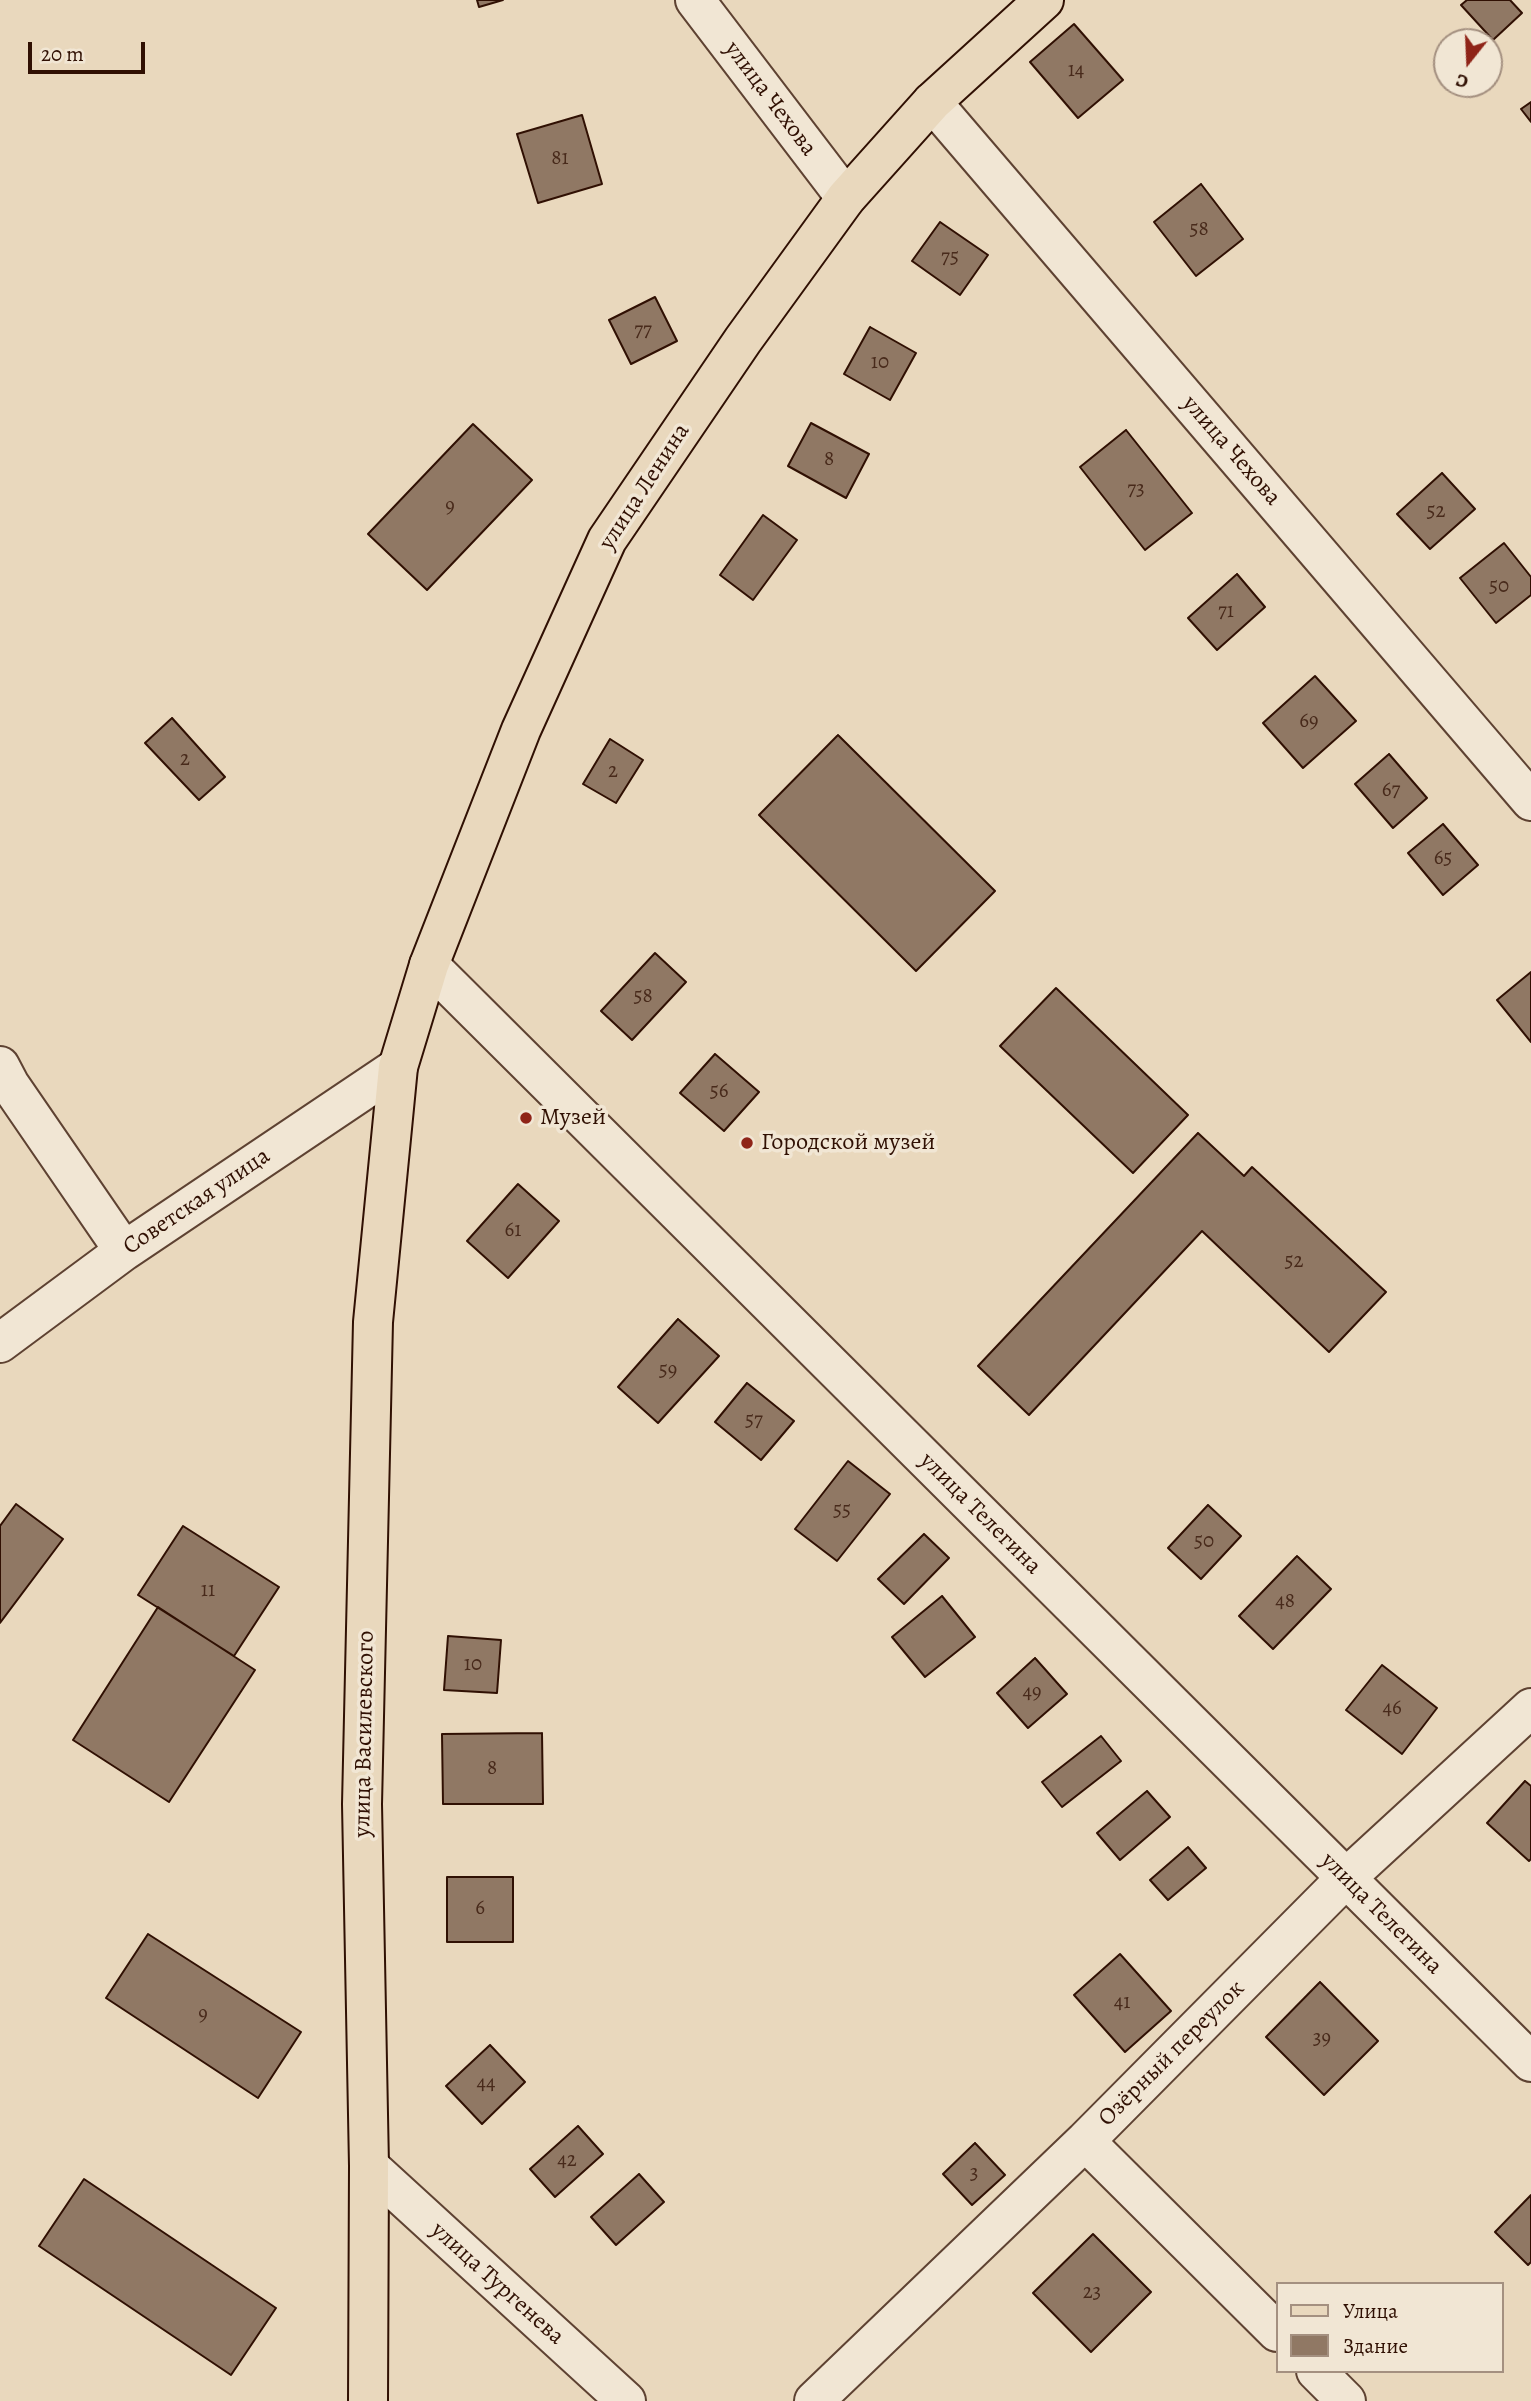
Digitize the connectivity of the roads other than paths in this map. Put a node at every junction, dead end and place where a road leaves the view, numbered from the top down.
1 (695, 0) edge
2 (1044, 0) edge
3 (932, 102) junction
4 (846, 198) junction
5 (1531, 801) edge
6 (429, 965) junction
7 (0, 1066) edge
8 (398, 1067) junction
9 (124, 1251) junction
10 (0, 1343) edge
11 (1531, 1708) edge
12 (1345, 1878) junction
13 (1531, 2062) edge
14 (1085, 2141) junction
15 (369, 2166) junction
16 (1276, 2331) edge
17 (1318, 2373) edge
18 (368, 2401) edge
19 (626, 2401) edge
20 (814, 2401) edge
21 (1346, 2401) edge

1 - 4 street, улица Чехова
2 - 3 main road, улица Ленина
3 - 4 main road, улица Ленина
3 - 5 street, улица Чехова
4 - 6 main road, улица Ленина
6 - 8 main road, улица Ленина
6 - 12 street, улица Телегина
7 - 9 street
8 - 9 street, Советская улица
8 - 15 main road, улица Василевского
9 - 10 street, Советская улица
11 - 12 street, Озёрный переулок
12 - 13 street, улица Телегина
12 - 14 street, Озёрный переулок
14 - 16 street
14 - 20 street, Озёрный переулок
15 - 18 main road, улица Василевского
15 - 19 street, улица Тургенева
17 - 21 street

